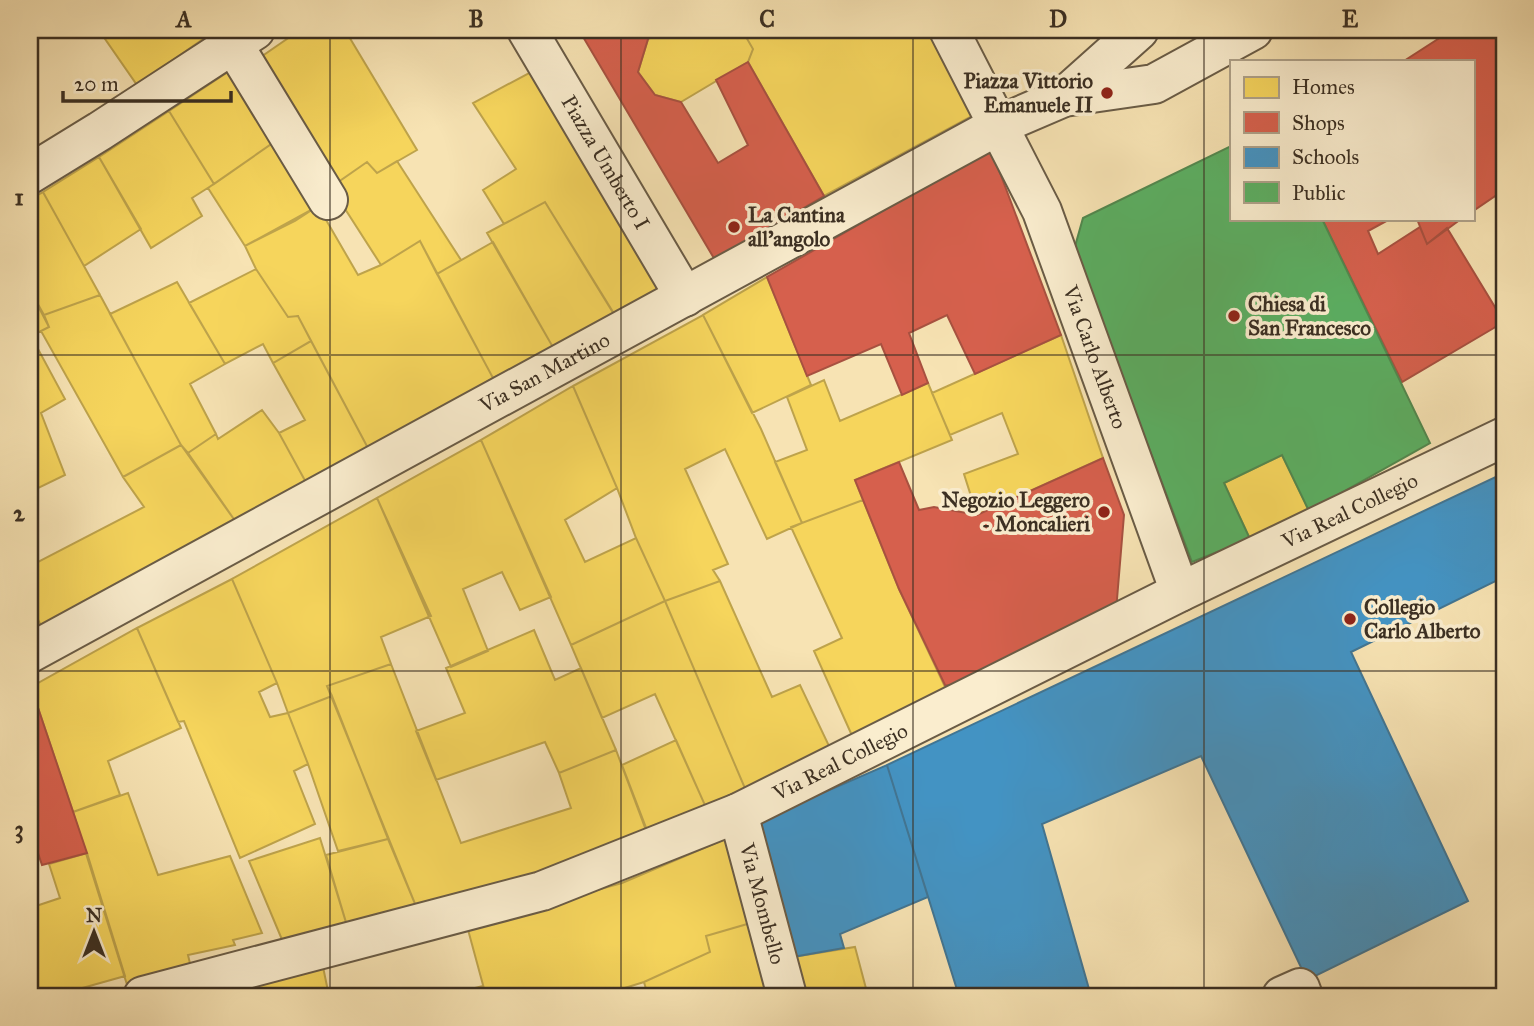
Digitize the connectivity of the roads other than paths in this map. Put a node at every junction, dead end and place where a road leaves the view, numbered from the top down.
1 (527, 30) edge
2 (949, 30) edge
3 (1139, 30) edge
4 (1253, 30) edge
5 (244, 37) edge
6 (1064, 97) junction
7 (999, 125) junction
8 (30, 174) edge
9 (328, 200) dead end
10 (685, 297) junction
11 (1504, 437) edge
12 (1180, 592) junction
13 (30, 651) edge
14 (738, 813) junction
15 (143, 996) edge
16 (787, 996) edge

1 - 10 street, Piazza Umberto I
2 - 7 street, Via Carlo Alberto
3 - 6 street
4 - 6 street
5 - 8 street
5 - 9 street
6 - 7 street, Via San Martino
7 - 10 street, Via San Martino
7 - 12 street, Via Carlo Alberto
10 - 13 street, Via San Martino
11 - 12 street, Via Real Collegio
12 - 14 street, Via Real Collegio
14 - 15 street, Via Real Collegio
14 - 16 street, Via Mombello

